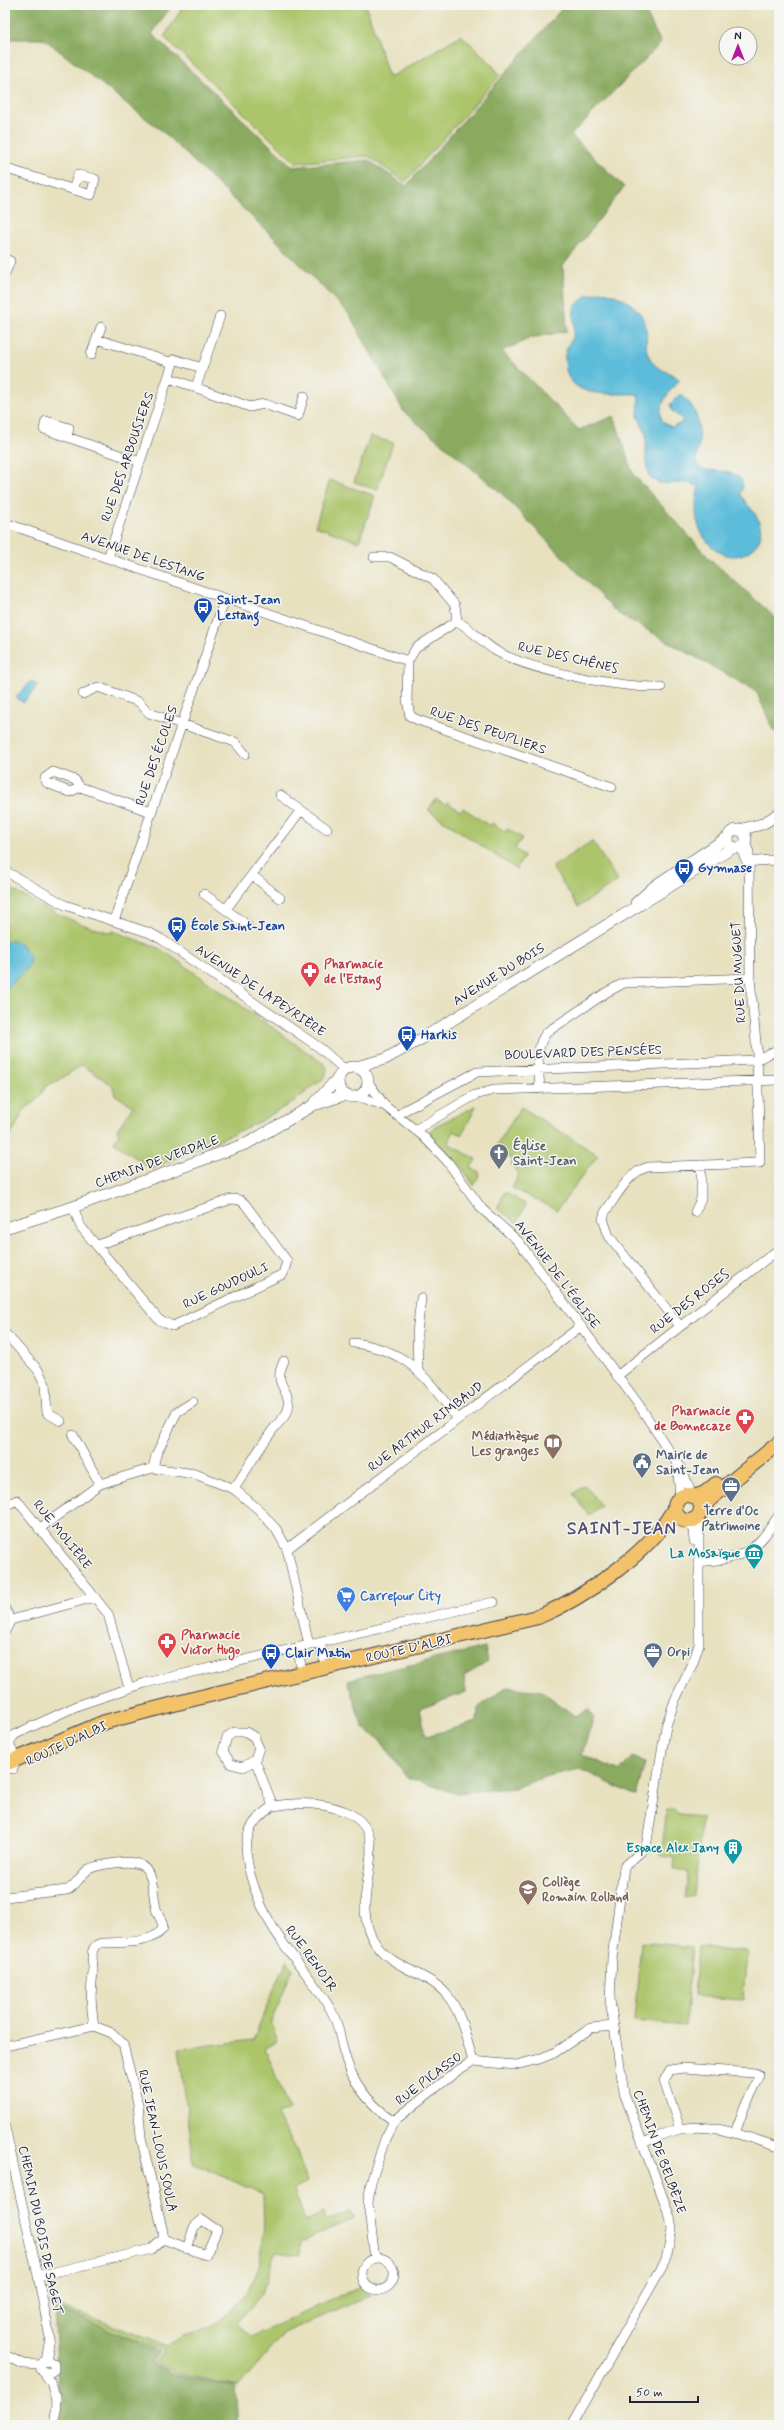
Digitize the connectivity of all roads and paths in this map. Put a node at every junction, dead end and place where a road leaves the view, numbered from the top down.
1 (5, 169) edge
2 (73, 190) dead end
3 (5, 259) edge
4 (5, 274) edge
5 (220, 316) dead end
6 (101, 326) dead end
7 (97, 338) junction
8 (90, 355) dead end
9 (173, 363) junction
10 (202, 368) junction
11 (169, 378) junction
12 (196, 387) junction
13 (304, 396) dead end
14 (67, 437) dead end
15 (140, 462) junction
16 (5, 523) edge
17 (374, 557) dead end
18 (108, 558) junction
19 (225, 600) junction
20 (458, 621) junction
21 (408, 661) junction
22 (661, 687) dead end
23 (83, 694) dead end
24 (182, 724) junction
25 (245, 754) dead end
26 (612, 787) dead end
27 (80, 788) dead end
28 (280, 795) dead end
29 (301, 810) junction
30 (151, 812) junction
31 (779, 814) edge
32 (762, 824) junction
33 (327, 829) dead end
34 (739, 830) junction
35 (728, 838) junction
36 (742, 844) junction
37 (779, 861) edge
38 (747, 862) junction
39 (5, 871) edge
40 (252, 875) junction
41 (204, 894) dead end
42 (280, 898) dead end
43 (226, 909) junction
44 (625, 912) junction
45 (114, 921) junction
46 (247, 925) dead end
47 (750, 978) junction
48 (779, 1049) edge
49 (385, 1059) junction
50 (756, 1060) junction
51 (356, 1067) junction
52 (539, 1068) junction
53 (341, 1073) junction
54 (779, 1080) edge
55 (368, 1081) junction
56 (756, 1081) junction
57 (540, 1089) junction
58 (344, 1095) junction
59 (357, 1096) junction
60 (312, 1106) junction
61 (385, 1106) junction
62 (398, 1116) junction
63 (415, 1130) junction
64 (701, 1165) junction
65 (73, 1207) junction
66 (695, 1212) dead end
67 (5, 1228) edge
68 (97, 1245) junction
69 (779, 1249) edge
70 (421, 1298) dead end
71 (581, 1326) junction
72 (680, 1326) junction
73 (5, 1333) edge
74 (354, 1343) dead end
75 (284, 1361) dead end
76 (418, 1369) junction
77 (617, 1376) junction
78 (193, 1402) dead end
79 (458, 1419) junction
80 (61, 1422) dead end
81 (73, 1435) dead end
82 (779, 1442) edge
83 (153, 1468) junction
84 (100, 1484) junction
85 (234, 1489) junction
86 (685, 1500) junction
87 (5, 1506) edge
88 (779, 1515) edge
89 (693, 1516) junction
90 (39, 1529) junction
91 (698, 1546) junction
92 (287, 1549) junction
93 (627, 1561) junction
94 (698, 1562) junction
95 (95, 1596) junction
96 (494, 1602) dead end
97 (5, 1609) edge
98 (11, 1620) junction
99 (5, 1631) edge
100 (320, 1643) junction
101 (309, 1645) junction
102 (297, 1648) junction
103 (326, 1668) junction
104 (303, 1674) junction
105 (129, 1688) junction
106 (8, 1741) edge
107 (255, 1760) dead end
108 (9, 1766) edge
109 (273, 1806) junction
110 (5, 1897) edge
111 (94, 2026) junction
112 (614, 2026) junction
113 (5, 2046) edge
114 (474, 2061) junction
115 (394, 2121) junction
116 (5, 2127) edge
117 (680, 2129) junction
118 (735, 2133) junction
119 (642, 2143) junction
120 (779, 2147) edge
121 (163, 2239) junction
122 (187, 2249) dead end
123 (375, 2259) dead end
124 (38, 2276) junction
125 (5, 2355) edge
126 (47, 2368) junction
127 (55, 2425) edge
128 (572, 2425) edge

1 - 2 street
3 - 4 street
5 - 10 street
6 - 7 street
7 - 8 street
7 - 9 street
9 - 10 street
9 - 11 street, RUE DES ARBOUSIERS
10 - 12 street
11 - 12 street
11 - 15 street, RUE DES ARBOUSIERS
12 - 13 street
14 - 15 street
15 - 18 street, RUE DES ARBOUSIERS
16 - 18 street, AVENUE DE LESTANG
17 - 20 street
18 - 19 street, AVENUE DE LESTANG
19 - 21 street, AVENUE DE LESTANG
19 - 24 street, RUE DES ÉCOLES
20 - 21 street
20 - 22 street, RUE DES CHÊNES
21 - 26 street, RUE DES PEUPLIERS
23 - 24 street
24 - 25 street
24 - 30 street, RUE DES ÉCOLES
27 - 30 street
28 - 29 street
29 - 33 street
29 - 40 street
30 - 45 street, RUE DES ÉCOLES
31 - 32 street
32 - 34 street
32 - 36 street, AVENUE DU BOIS
34 - 35 street, AVENUE DU BOIS
34 - 36 street
35 - 36 street
35 - 44 street, AVENUE DU BOIS
36 - 38 street, RUE DU MUGUET
36 - 44 street, AVENUE DU BOIS
37 - 38 street
38 - 47 street, RUE DU MUGUET
39 - 45 street, AVENUE DE LAPEYRIÈRE
40 - 42 street
40 - 43 street
41 - 43 street
43 - 46 street
44 - 49 street, AVENUE DU BOIS
45 - 53 street, AVENUE DE LAPEYRIÈRE
47 - 50 street, RUE DU MUGUET
47 - 52 street
48 - 50 street, BOULEVARD DES PENSÉES
49 - 51 street, AVENUE DU BOIS
49 - 55 street, AVENUE DU BOIS
50 - 52 street, BOULEVARD DES PENSÉES
50 - 56 street, RUE DU MUGUET
51 - 53 street
51 - 55 street
52 - 57 street
52 - 62 street, BOULEVARD DES PENSÉES
53 - 58 street
53 - 60 street, CHEMIN DE VERDALE
54 - 56 street
55 - 59 street
55 - 61 street, AVENUE DE L'ÉGLISE
56 - 57 street
56 - 64 street, RUE DU MUGUET
57 - 63 street
58 - 59 street
58 - 60 street, CHEMIN DE VERDALE
59 - 61 street, AVENUE DE L'ÉGLISE
60 - 65 street, CHEMIN DE VERDALE
61 - 62 street, AVENUE DE L'ÉGLISE
62 - 63 street, AVENUE DE L'ÉGLISE
63 - 71 street, AVENUE DE L'ÉGLISE
64 - 66 street
64 - 72 street
65 - 67 street, CHEMIN DE VERDALE
65 - 68 street, RUE GOUDOULI
68 - 68 street, RUE GOUDOULI
69 - 72 street, RUE DES ROSES
70 - 76 street
71 - 77 street, AVENUE DE L'ÉGLISE
71 - 79 street, RUE ARTHUR RIMBAUD
72 - 77 street, RUE DES ROSES
73 - 80 street
74 - 76 street
75 - 85 street
76 - 79 street
77 - 86 street, AVENUE DE L'ÉGLISE
78 - 83 street
79 - 92 street, RUE ARTHUR RIMBAUD
81 - 84 street
82 - 86 main road, ROUTE D'ALBI
82 - 89 main road, ROUTE D'ALBI
83 - 84 street
83 - 85 street
84 - 90 street
85 - 92 street
86 - 89 main road
86 - 89 main road
86 - 93 main road, ROUTE D'ALBI
87 - 90 street, RUE MOLIÈRE
88 - 94 street
89 - 91 street, CHEMIN DE BELBÈZE
89 - 91 street, CHEMIN DE BELBÈZE
89 - 93 main road, ROUTE D'ALBI
90 - 95 street, RUE MOLIÈRE
91 - 94 street, CHEMIN DE BELBÈZE
92 - 101 street
93 - 103 main road, ROUTE D'ALBI
94 - 112 street, CHEMIN DE BELBÈZE
95 - 98 street
95 - 105 street, RUE MOLIÈRE
96 - 100 street
97 - 98 street
98 - 99 street
100 - 101 street
100 - 103 street
101 - 102 street
102 - 104 street
102 - 105 street
103 - 104 main road, ROUTE D'ALBI
104 - 108 main road, ROUTE D'ALBI
105 - 106 street
106 - 108 street
107 - 109 street
109 - 114 street
109 - 115 street, RUE RENOIR
110 - 111 street
111 - 113 street
111 - 121 street, RUE JEAN-LOUIS SOULA
112 - 114 street, RUE PICASSO
112 - 119 street, CHEMIN DE BELBÈZE
114 - 115 street, RUE PICASSO
115 - 123 street, RUE PICASSO
116 - 124 street, CHEMIN DU BOIS DE SAGET
117 - 118 street
117 - 118 street
117 - 119 street
118 - 120 street
119 - 128 street, CHEMIN DE BELBÈZE
121 - 122 street
121 - 124 street
124 - 126 street, CHEMIN DU BOIS DE SAGET
125 - 126 street
126 - 127 street, CHEMIN DU BOIS DE SAGET

